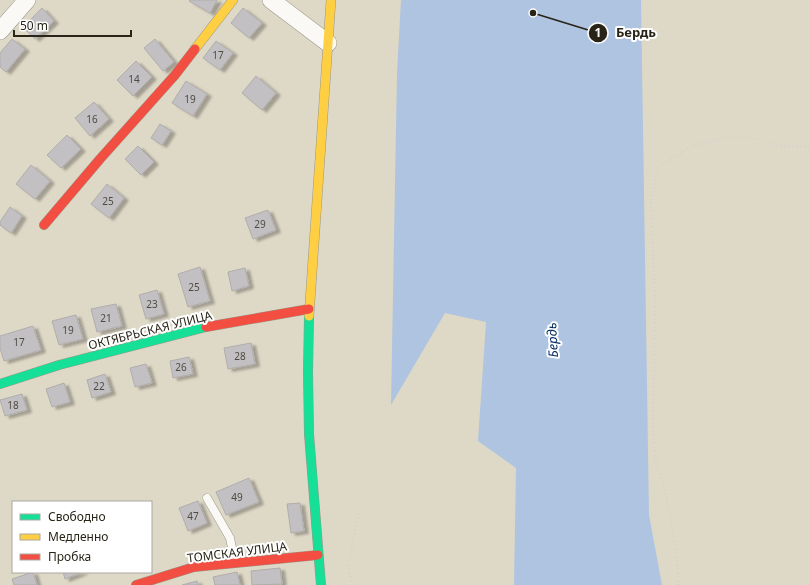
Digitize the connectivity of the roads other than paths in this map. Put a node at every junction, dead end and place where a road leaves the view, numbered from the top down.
1 (27, 0) edge
2 (233, 0) edge
3 (271, 0) edge
4 (331, 0) edge
5 (0, 31) edge
6 (328, 43) junction
7 (44, 225) dead end
8 (309, 309) junction
9 (0, 384) edge
10 (207, 498) dead end
11 (318, 555) junction
12 (235, 563) junction
13 (136, 585) edge
14 (321, 585) edge

1 - 5 street
2 - 7 street
3 - 6 street
4 - 6 street
6 - 8 street
8 - 9 street, ОКТЯБРЬСКАЯ УЛИЦА
8 - 11 street
10 - 12 lane
11 - 12 street, ТОМСКАЯ УЛИЦА
11 - 14 street
12 - 13 street, ТОМСКАЯ УЛИЦА

